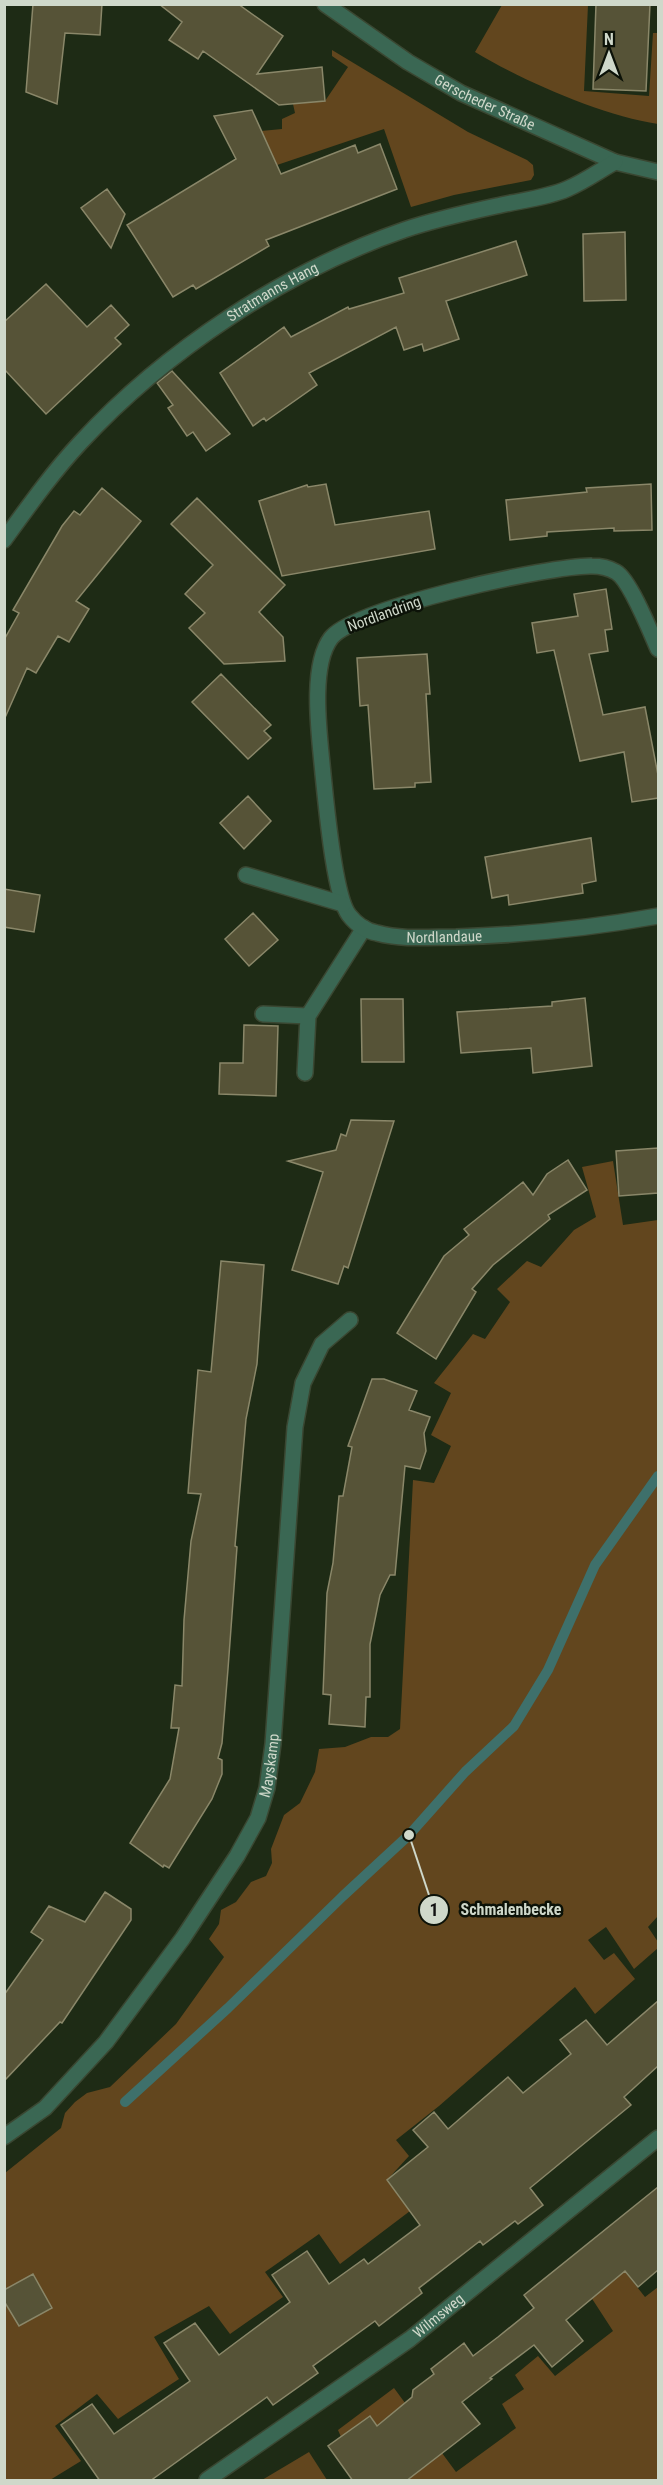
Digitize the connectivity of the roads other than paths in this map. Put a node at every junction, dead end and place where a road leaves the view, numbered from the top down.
1 (325, 4) edge
2 (615, 162) junction
3 (658, 172) edge
4 (4, 540) edge
5 (658, 650) edge
6 (246, 875) dead end
7 (342, 904) junction
8 (658, 916) edge
9 (364, 928) junction
10 (263, 1014) dead end
11 (308, 1016) junction
12 (305, 1074) dead end
13 (350, 1320) dead end
14 (4, 2137) edge
15 (658, 2138) edge
16 (207, 2481) edge

1 - 2 street, Gerscheder Straße
2 - 3 street, Gerscheder Straße
2 - 4 street, Stratmanns Hang
5 - 7 street, Nordlandring
6 - 7 street
7 - 9 street
8 - 9 street, Nordlandaue
9 - 11 street
10 - 11 street
11 - 12 street
13 - 14 street, Mayskamp
15 - 16 street, Wilmsweg

